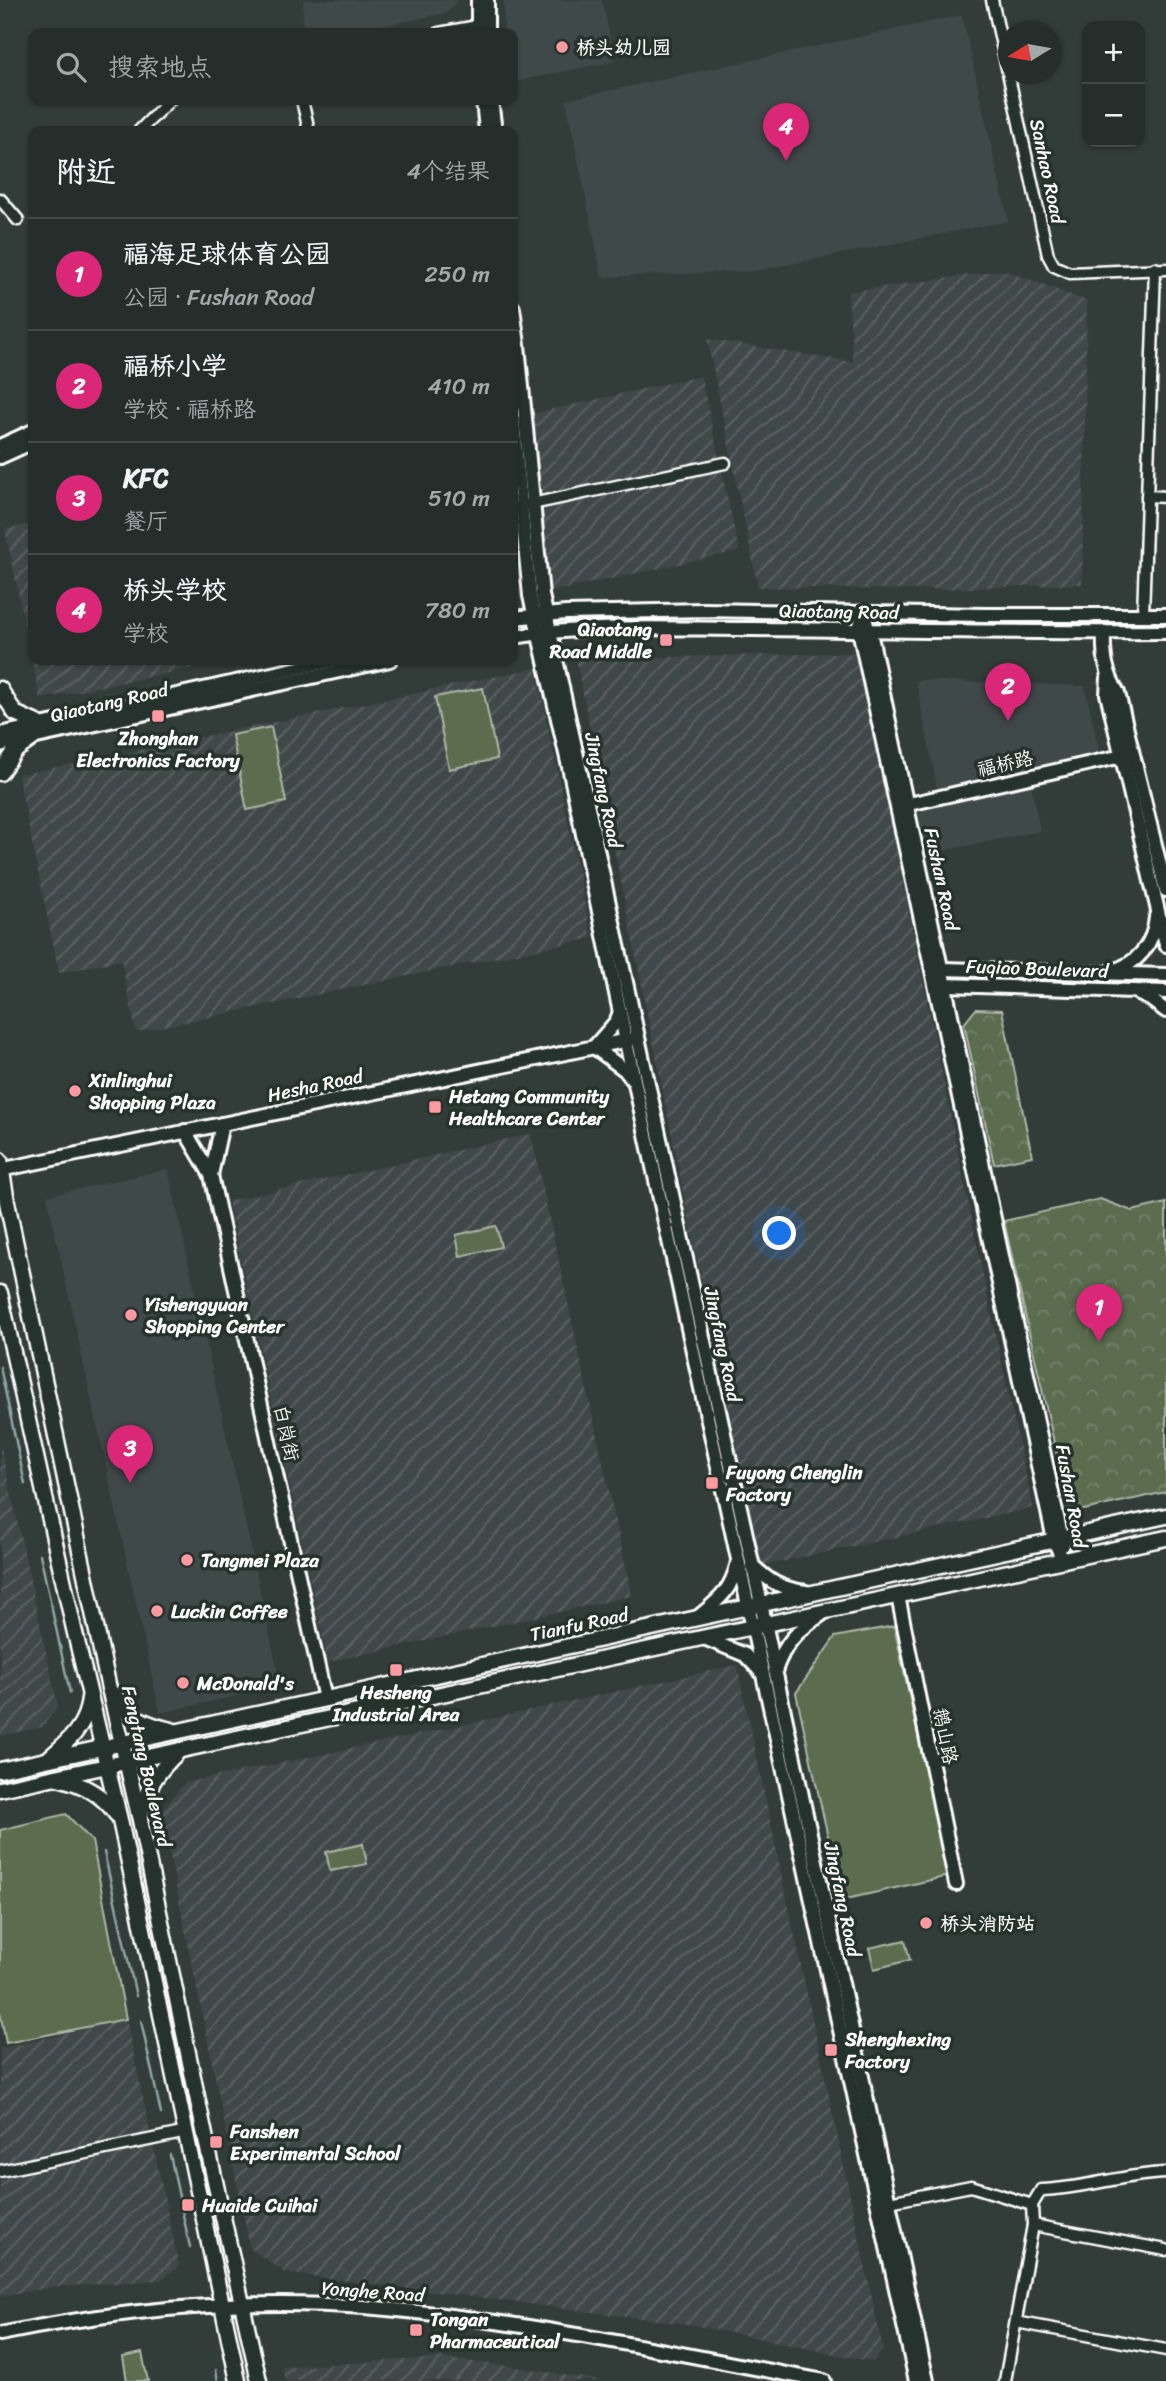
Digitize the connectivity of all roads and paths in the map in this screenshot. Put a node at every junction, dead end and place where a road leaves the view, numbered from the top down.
1 (478, 0) edge
2 (487, 0) edge
3 (992, 0) edge
4 (482, 28) edge
5 (482, 28) edge
6 (165, 105) edge
7 (303, 105) edge
8 (483, 105) edge
9 (492, 105) edge
10 (144, 126) edge
11 (308, 126) edge
12 (486, 126) edge
13 (494, 126) edge
14 (0, 199) edge
15 (18, 220) dead end
16 (1161, 268) edge
17 (518, 419) edge
18 (28, 432) edge
19 (28, 444) edge
20 (0, 446) edge
21 (0, 457) edge
22 (725, 463) dead end
23 (518, 468) edge
24 (1147, 496) junction
25 (1166, 497) edge
26 (522, 506) edge
27 (863, 611) junction
28 (540, 615) junction
29 (1143, 615) junction
30 (1166, 615) edge
31 (518, 617) edge
32 (864, 630) junction
33 (1166, 632) edge
34 (545, 633) junction
35 (1104, 633) junction
36 (518, 636) edge
37 (312, 665) edge
38 (367, 665) edge
39 (1108, 677) junction
40 (0, 689) edge
41 (39, 724) junction
42 (0, 734) edge
43 (33, 738) junction
44 (0, 745) edge
45 (1122, 757) junction
46 (0, 773) edge
47 (902, 806) junction
48 (1166, 890) edge
49 (1156, 903) junction
50 (1166, 945) edge
51 (938, 973) junction
52 (1098, 973) junction
53 (1166, 975) edge
54 (945, 985) junction
55 (1129, 990) junction
56 (1166, 992) edge
57 (1166, 1011) edge
58 (620, 1012) junction
59 (631, 1040) junction
60 (594, 1047) junction
61 (635, 1083) junction
62 (222, 1124) junction
63 (185, 1131) junction
64 (0, 1167) edge
65 (211, 1175) junction
66 (0, 1293) edge
67 (1166, 1516) edge
68 (1166, 1538) edge
69 (1059, 1539) junction
70 (738, 1558) junction
71 (1063, 1561) junction
72 (752, 1565) junction
73 (810, 1593) junction
74 (898, 1597) junction
75 (755, 1605) junction
76 (823, 1613) junction
77 (698, 1617) junction
78 (760, 1626) junction
79 (704, 1638) junction
80 (769, 1673) junction
81 (88, 1683) junction
82 (108, 1684) junction
83 (325, 1699) junction
84 (177, 1731) junction
85 (122, 1743) junction
86 (103, 1747) junction
87 (180, 1750) junction
88 (47, 1759) junction
89 (126, 1762) junction
90 (107, 1766) junction
91 (0, 1770) edge
92 (53, 1778) junction
93 (0, 1789) edge
94 (140, 1819) junction
95 (120, 1820) junction
96 (956, 1884) dead end
97 (187, 2132) junction
98 (0, 2171) edge
99 (1166, 2173) edge
100 (889, 2202) junction
101 (1032, 2205) junction
102 (1033, 2225) junction
103 (1166, 2250) edge
104 (223, 2306) junction
105 (244, 2306) junction
106 (1016, 2322) junction
107 (0, 2334) edge
108 (1166, 2350) edge
109 (238, 2381) edge
110 (260, 2381) edge
111 (824, 2381) edge
112 (916, 2381) edge
113 (927, 2381) edge
114 (1005, 2381) edge

1 - 4 street
2 - 5 street
3 - 16 street, Sanhao Road
6 - 10 street
7 - 11 street
8 - 12 street
9 - 13 street
14 - 15 street
16 - 24 street
17 - 26 street, Jingfang Road
18 - 20 street
19 - 21 street
22 - 26 street
23 - 26 street, Jingfang Road
24 - 25 street
24 - 29 street
26 - 28 street, Jingfang Road
27 - 28 street, Qiaotang Road
27 - 29 street, Qiaotang Road
27 - 32 street, Fushan Road
28 - 31 street, Qiaotang Road
28 - 34 street, Jingfang Road
29 - 30 street, Qiaotang Road
32 - 34 street, Qiaotang Road
32 - 35 street, Qiaotang Road
32 - 47 street, Fushan Road
33 - 35 street, Qiaotang Road
34 - 36 street, Qiaotang Road
34 - 58 street, Jingfang Road
34 - 59 street, Jingfang Road
35 - 39 street
37 - 41 street, Qiaotang Road
38 - 43 street, Qiaotang Road
39 - 45 street
39 - 48 street
40 - 41 main road
41 - 42 street, Qiaotang Road
43 - 44 street, Qiaotang Road
43 - 46 main road
45 - 47 street, 福桥路
45 - 49 street
47 - 51 street, Fushan Road
49 - 50 street
49 - 52 street
51 - 52 street, Fuqiao Boulevard
51 - 54 street, Fuqiao Boulevard
51 - 69 street, Fushan Road
52 - 53 street, Fuqiao Boulevard
54 - 55 street, Fuqiao Boulevard
54 - 69 street, Fushan Road
55 - 56 street, Fuqiao Boulevard
55 - 57 street
58 - 59 street, Jingfang Road
58 - 60 street
59 - 60 street, Hesha Road
59 - 61 street, Jingfang Road
59 - 72 street, Jingfang Road
60 - 61 street
60 - 62 street, Hesha Road
61 - 70 street, Jingfang Road
62 - 63 street, Hesha Road
62 - 65 street
63 - 64 street, Hesha Road
63 - 65 street
64 - 82 main road, Fengtang Boulevard
65 - 83 street, 白岗街
66 - 81 main road, Fengtang Boulevard
67 - 69 main road, Tianfu Road
68 - 71 main road, Tianfu Road
69 - 71 street, Fushan Road
69 - 73 main road, Tianfu Road
70 - 75 street, Jingfang Road
70 - 77 street
71 - 74 main road, Tianfu Road
72 - 73 street
72 - 75 street, Jingfang Road
73 - 75 main road, Tianfu Road
74 - 76 main road, Tianfu Road
74 - 96 street, 鹅山路
75 - 77 main road, Tianfu Road
75 - 78 street, Jingfang Road
76 - 78 main road, Tianfu Road
76 - 80 street
77 - 83 main road, Tianfu Road
78 - 79 main road, Tianfu Road
78 - 80 street, Jingfang Road
79 - 80 street
79 - 87 main road, Tianfu Road
80 - 100 street, Jingfang Road
80 - 112 street, Jingfang Road
81 - 86 main road, Fengtang Boulevard
81 - 88 main road
82 - 84 main road
82 - 85 main road, Fengtang Boulevard
83 - 84 main road, Tianfu Road
84 - 85 main road, Tianfu Road
85 - 86 main road, Tianfu Road
85 - 89 main road, Fengtang Boulevard
86 - 88 main road, Tianfu Road
86 - 90 main road, Fengtang Boulevard
87 - 89 main road, Tianfu Road
87 - 94 main road
88 - 91 main road, Tianfu Road
89 - 90 main road, Tianfu Road
89 - 94 main road, Fengtang Boulevard
90 - 92 main road, Tianfu Road
90 - 95 main road, Fengtang Boulevard
92 - 93 main road, Tianfu Road
92 - 95 main road
94 - 105 main road, Fengtang Boulevard
95 - 97 main road, Fengtang Boulevard
97 - 98 street
97 - 104 main road, Fengtang Boulevard
99 - 101 street
100 - 101 street
100 - 113 street, Jingfang Road
101 - 102 street
102 - 103 street
102 - 106 street
104 - 105 street, Yonghe Road
104 - 107 street, Yonghe Road
104 - 109 main road, Fengtang Boulevard
105 - 110 main road, Fengtang Boulevard
105 - 111 street, Yonghe Road
106 - 108 street
106 - 114 street

